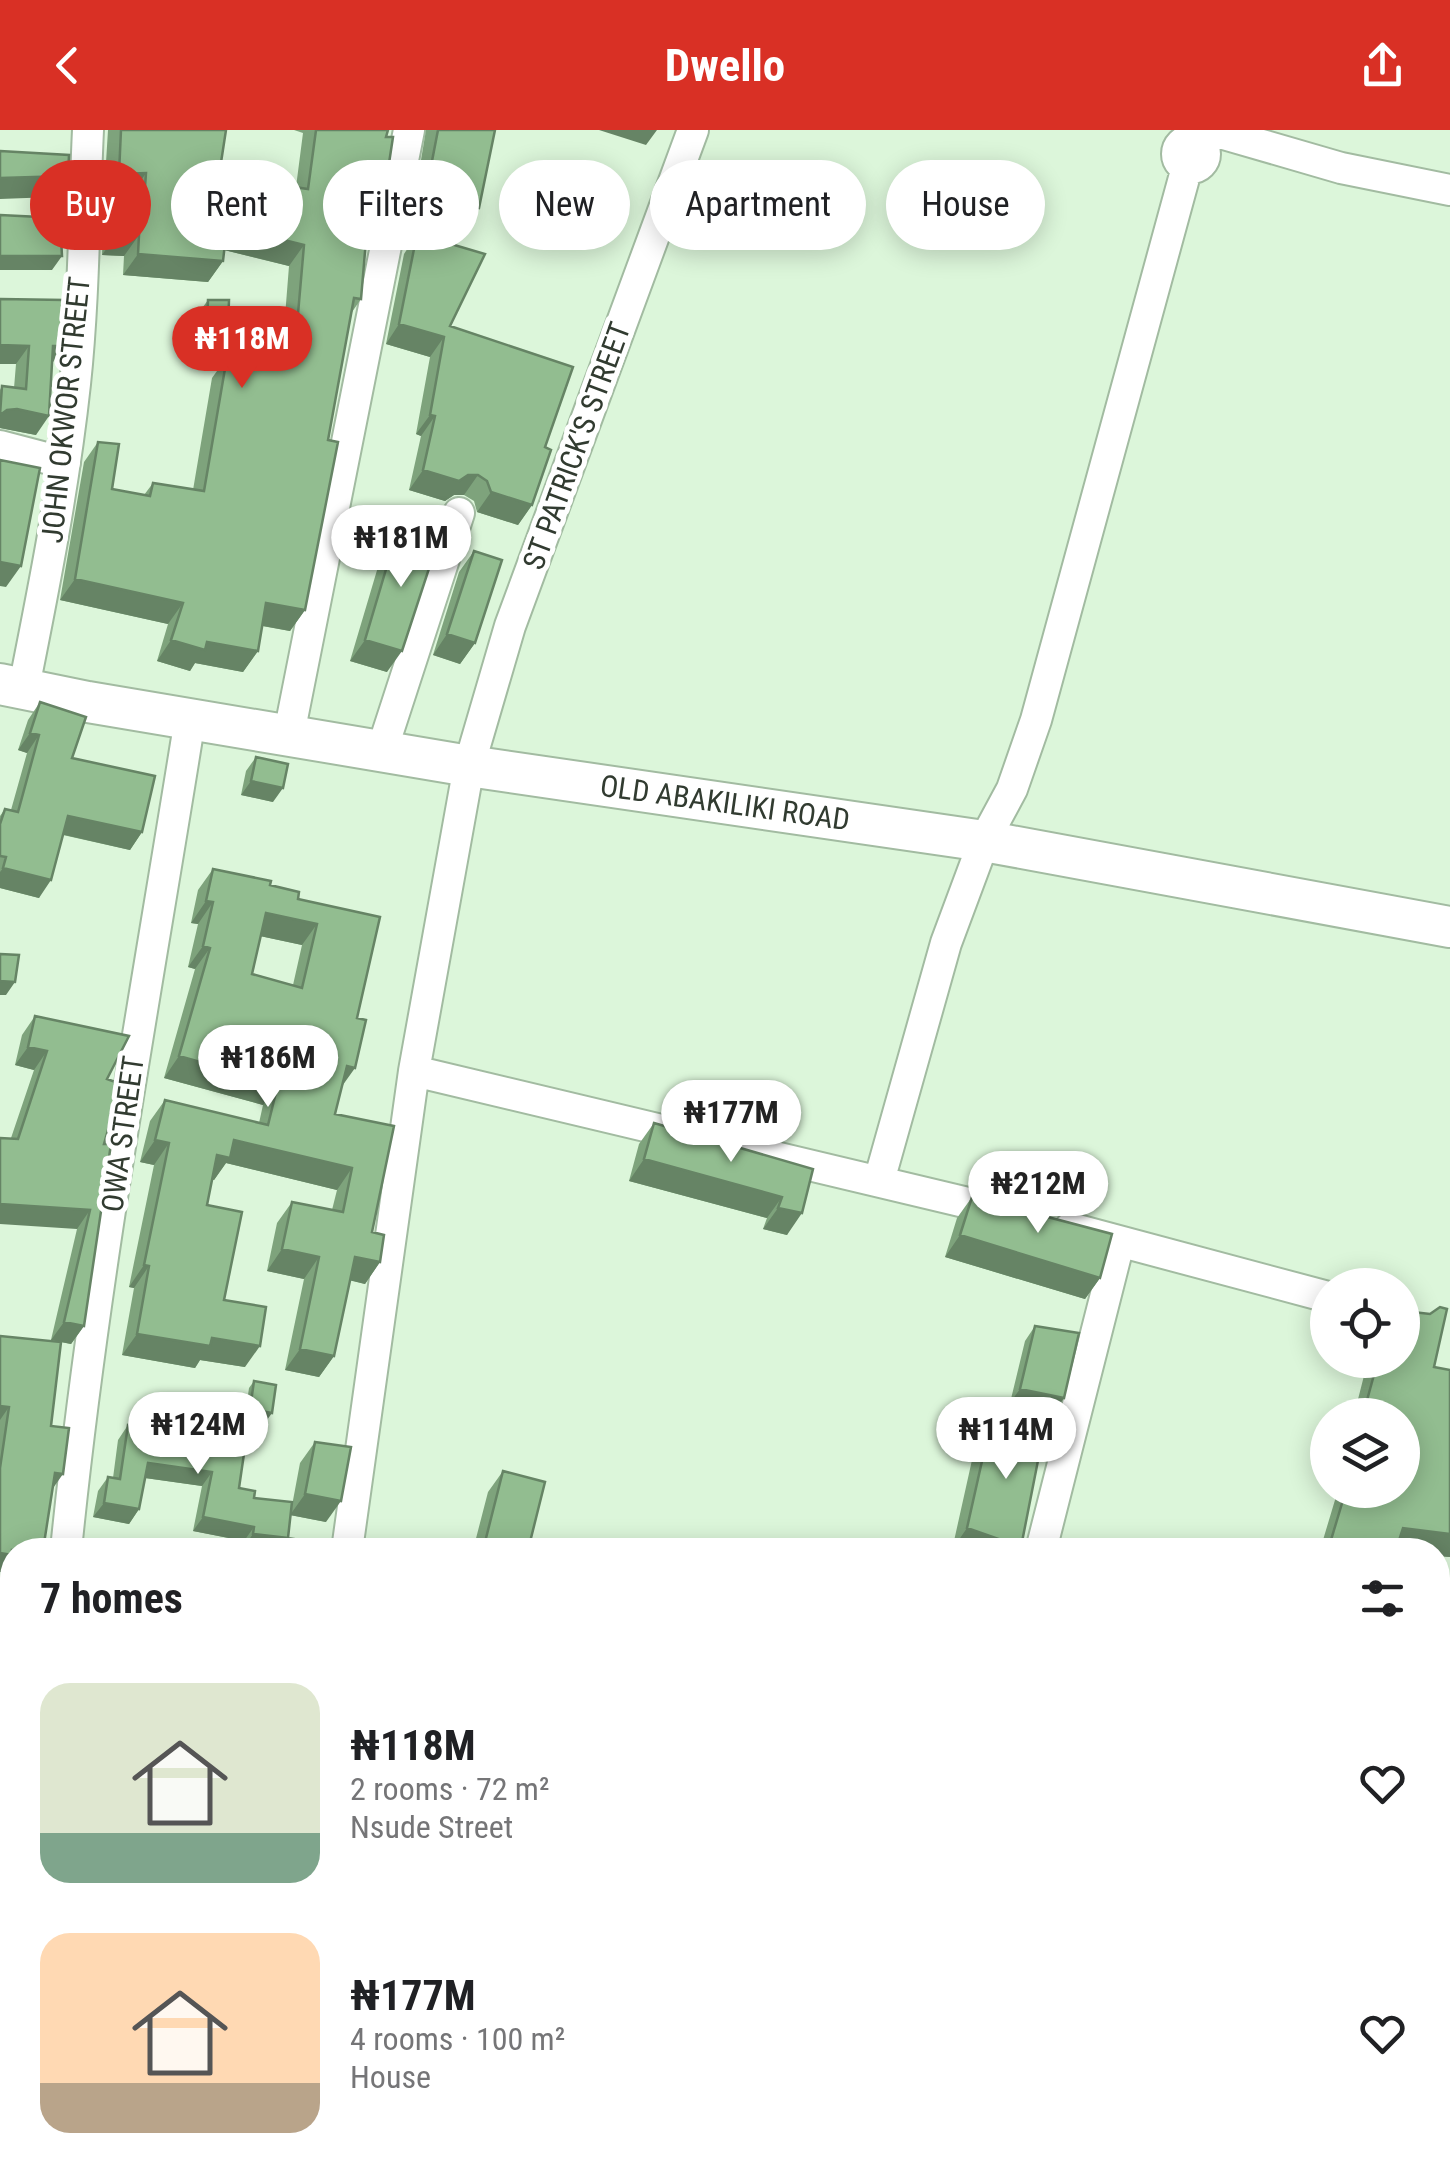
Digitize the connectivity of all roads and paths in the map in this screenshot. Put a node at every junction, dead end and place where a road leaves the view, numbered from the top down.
1 (88, 130) edge
2 (409, 130) edge
3 (692, 130) edge
4 (1194, 142) edge
5 (1450, 190) edge
6 (0, 446) edge
7 (65, 462) junction
8 (458, 513) dead end
9 (12, 685) edge
10 (190, 718) junction
11 (288, 734) junction
12 (382, 750) junction
13 (469, 766) junction
14 (984, 841) junction
15 (1450, 927) edge
16 (414, 1072) junction
17 (879, 1180) junction
18 (1120, 1243) junction
19 (1310, 1293) edge
20 (67, 1538) edge
21 (349, 1538) edge
22 (1044, 1538) edge

1 - 7 street, JOHN OKWOR STREET
2 - 11 street
3 - 13 street, ST PATRICK'S STREET
4 - 5 street
4 - 14 street
6 - 7 street
7 - 9 street, JOHN OKWOR STREET
8 - 12 street
9 - 10 main road, OLD ABAKILIKI ROAD
10 - 11 main road, OLD ABAKILIKI ROAD
10 - 20 street, OWA STREET
11 - 12 main road, OLD ABAKILIKI ROAD
12 - 13 main road, OLD ABAKILIKI ROAD
13 - 14 main road, OLD ABAKILIKI ROAD
13 - 16 street, ST PATRICK'S STREET
14 - 15 main road, OLD ABAKILIKI ROAD
14 - 17 street
16 - 17 street
16 - 21 street, ST PATRICK'S STREET
17 - 18 street
18 - 19 street
18 - 22 street

